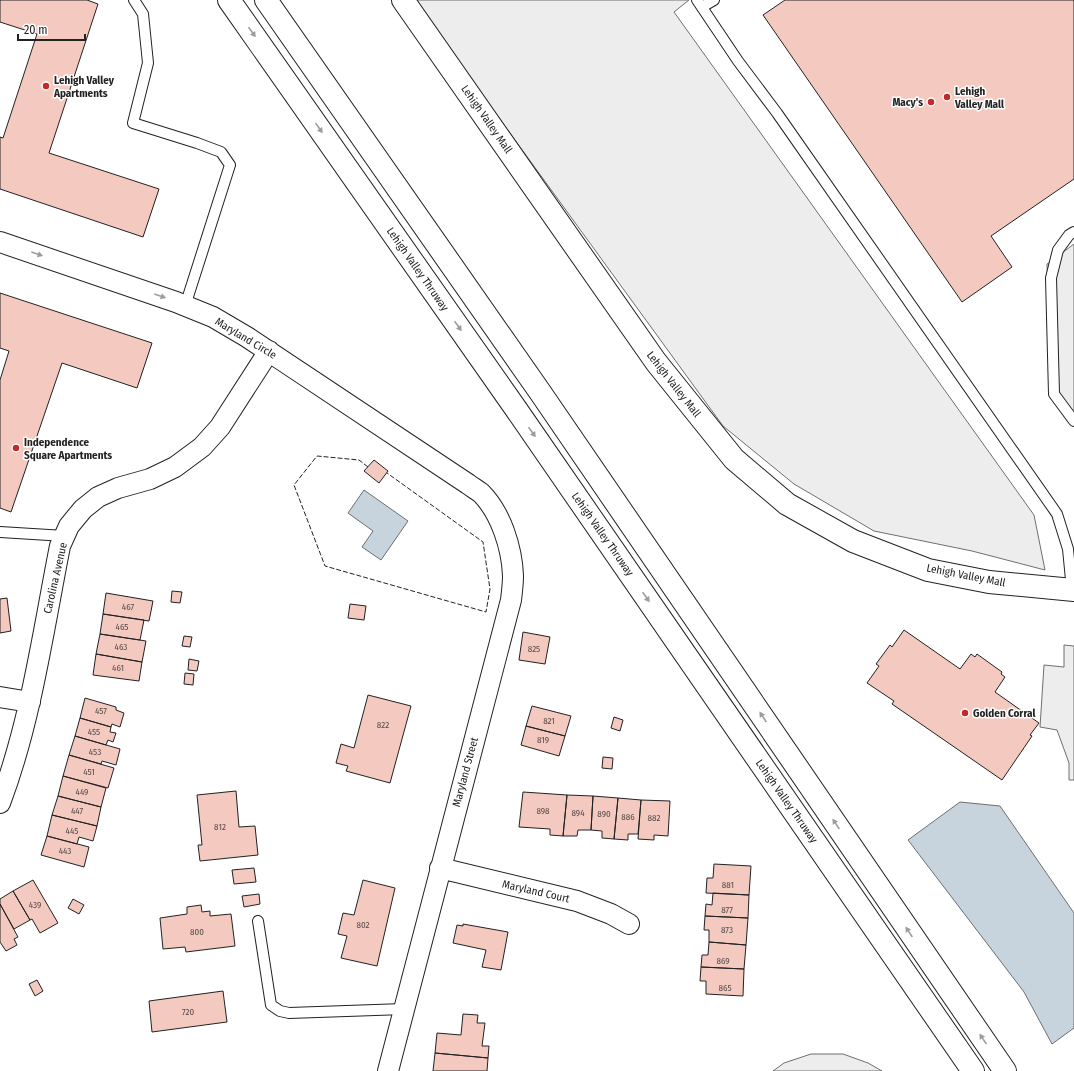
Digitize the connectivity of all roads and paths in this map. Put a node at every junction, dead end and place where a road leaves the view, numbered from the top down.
1 (134, 0) edge
2 (230, 0) edge
3 (266, 0) edge
4 (403, 0) edge
5 (714, 0) edge
6 (700, 4) edge
7 (1074, 232) edge
8 (0, 242) edge
9 (185, 306) junction
10 (269, 351) junction
11 (1074, 422) edge
12 (468, 484) joint
13 (0, 532) edge
14 (64, 536) junction
15 (1073, 590) edge
16 (0, 697) edge
17 (30, 702) junction
18 (0, 803) edge
19 (440, 868) junction
20 (258, 920) dead end
21 (629, 924) dead end
22 (404, 1009) junction
23 (388, 1071) edge
24 (973, 1071) edge
25 (1005, 1071) edge

1 - 9 lane
2 -> 24 main road, Lehigh Valley Thruway
25 -> 3 main road
4 - 15 main road, Lehigh Valley Mall
5 - 6 lane
6 - 15 lane
7 - 11 lane
8 -> 9 street, Maryland Circle
9 - 10 street, Maryland Circle
10 - 12 street, Maryland Circle
10 - 14 street, Carolina Avenue
12 - 19 street, Maryland Street
13 - 14 lane
14 - 17 street, Carolina Avenue
16 - 17 street
17 - 18 street, Carolina Avenue
19 - 21 street, Maryland Court
19 - 22 street, Maryland Street
20 - 22 lane
22 - 23 street, Maryland Street

